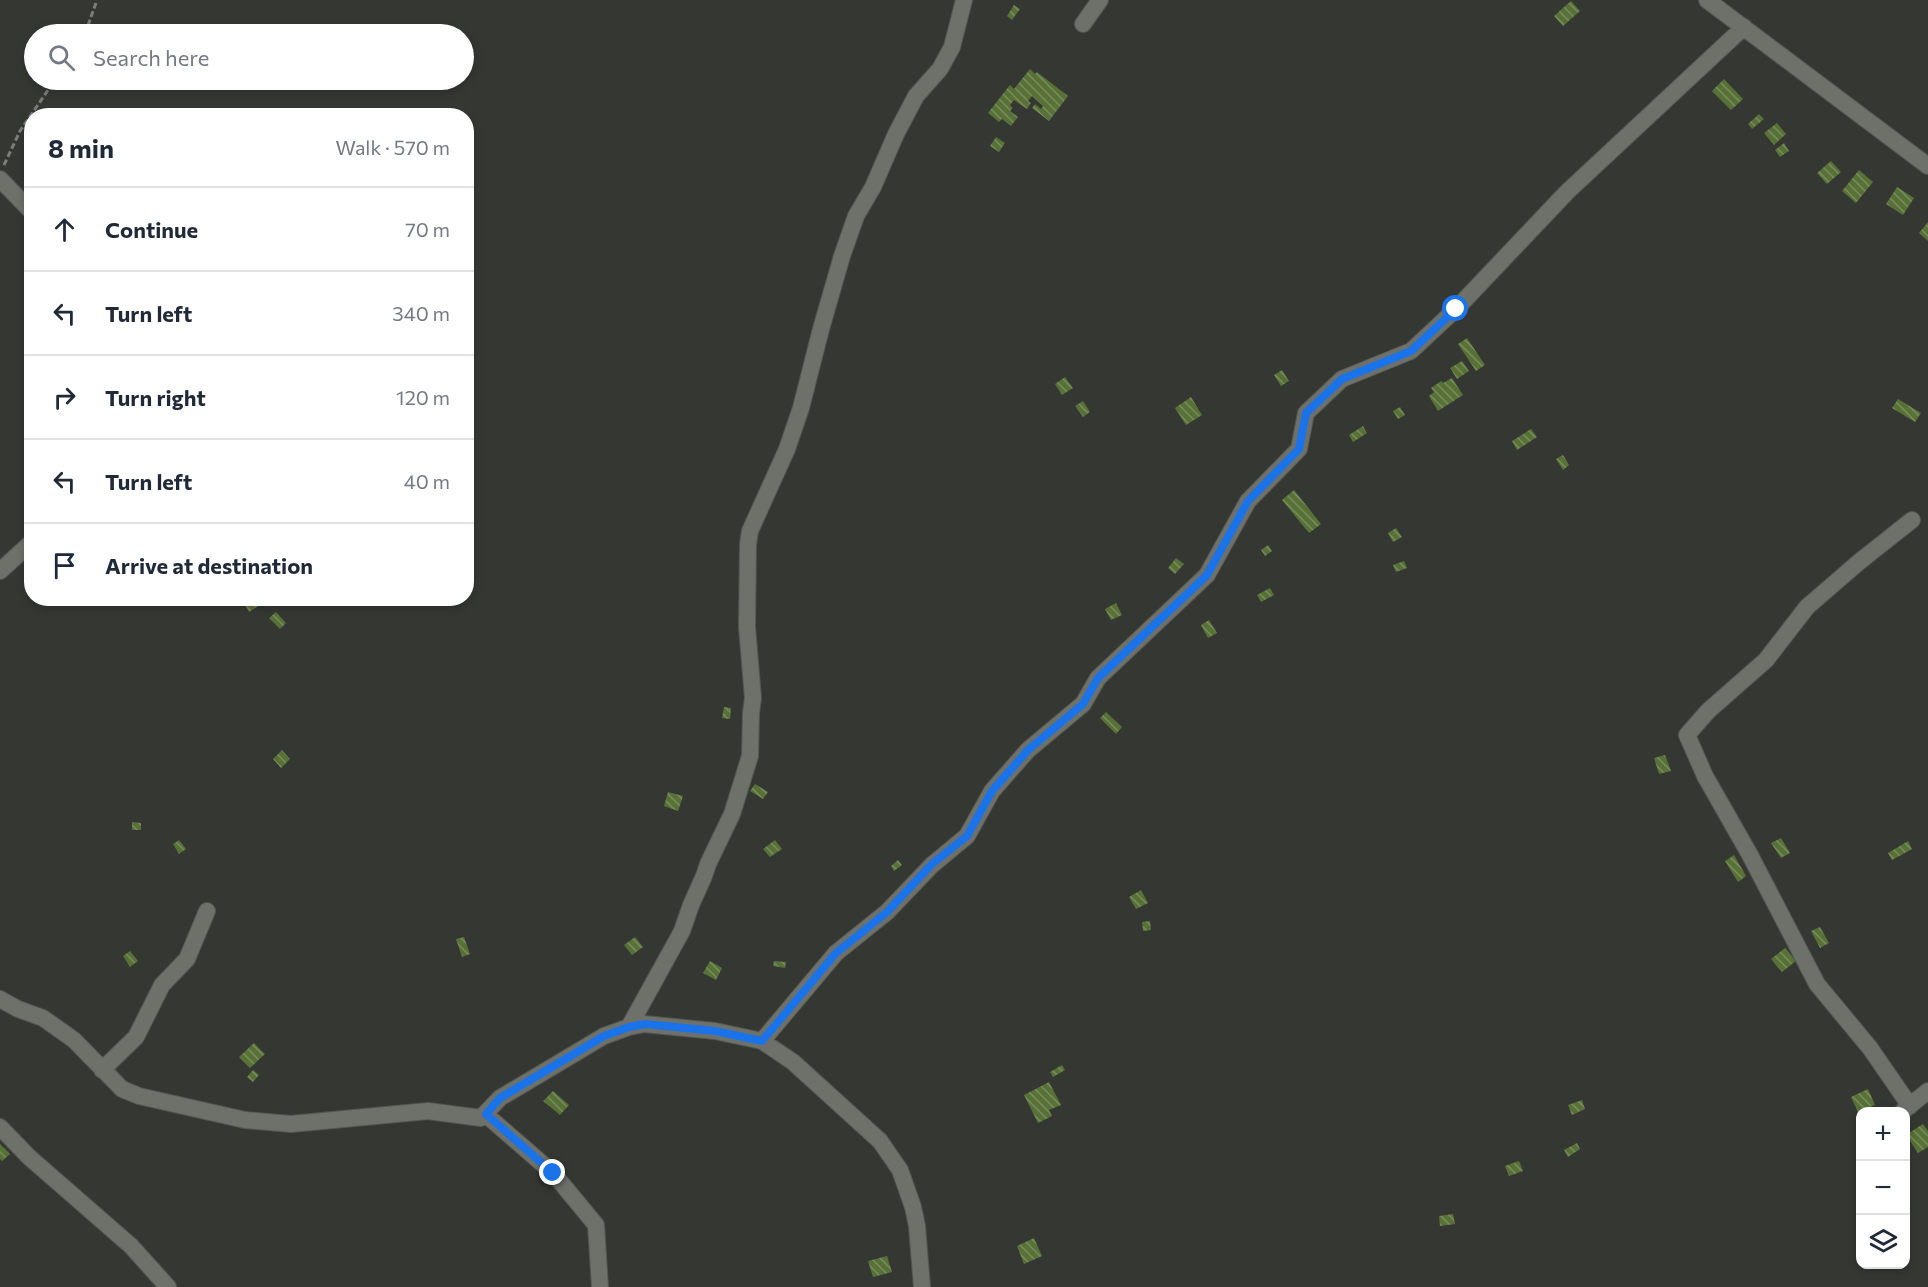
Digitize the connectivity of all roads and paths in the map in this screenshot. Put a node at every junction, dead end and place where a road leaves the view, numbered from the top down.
1 (97, 0) edge
2 (964, 0) edge
3 (1100, 0) edge
4 (1707, 0) edge
5 (89, 24) edge
6 (1083, 24) dead end
7 (1744, 27) junction
8 (49, 90) edge
9 (36, 108) edge
10 (24, 124) edge
11 (1928, 166) edge
12 (0, 173) edge
13 (0, 179) edge
14 (24, 204) edge
15 (1912, 520) dead end
16 (24, 549) edge
17 (0, 571) edge
18 (207, 911) dead end
19 (0, 999) edge
20 (629, 1027) junction
21 (762, 1041) junction
22 (102, 1070) junction
23 (1928, 1091) edge
24 (1905, 1107) edge
25 (1908, 1107) edge
26 (486, 1114) junction
27 (0, 1127) edge
28 (168, 1287) edge
29 (600, 1287) edge
30 (922, 1287) edge

1 - 5 path
2 - 20 street
3 - 6 street
4 - 7 street
7 - 11 street
7 - 21 street
8 - 9 path
10 - 12 path
13 - 14 street
15 - 24 street
16 - 17 street
18 - 22 street
19 - 22 street
20 - 21 street
20 - 26 street
21 - 30 street
22 - 26 street
23 - 25 street
26 - 29 street
27 - 28 street

